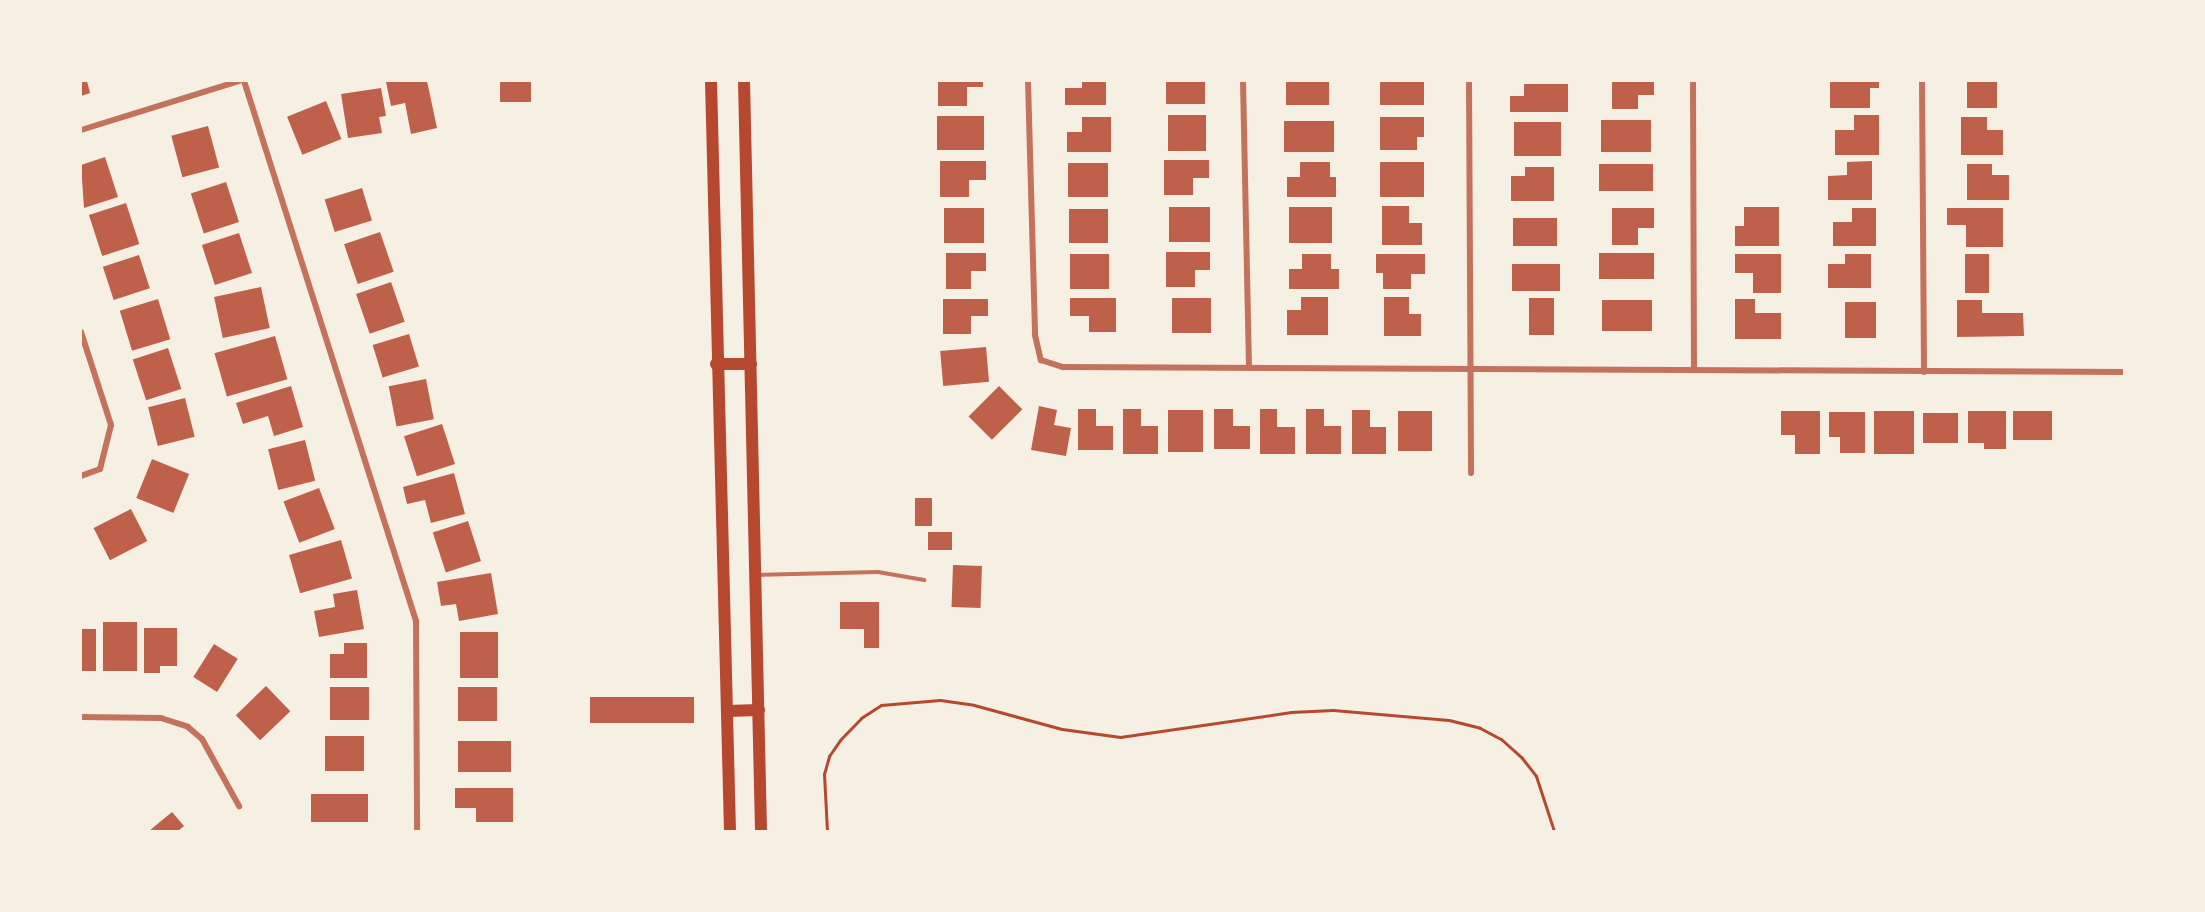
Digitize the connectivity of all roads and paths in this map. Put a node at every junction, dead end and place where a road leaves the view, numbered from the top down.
1 (239, 81) edge
2 (244, 81) edge
3 (711, 81) edge
4 (744, 81) edge
5 (1028, 81) edge
6 (1243, 81) edge
7 (1469, 81) edge
8 (1693, 81) edge
9 (1922, 81) edge
10 (81, 130) edge
11 (81, 332) edge
12 (716, 364) junction
13 (752, 364) junction
14 (1249, 368) junction
15 (1469, 369) junction
16 (1694, 369) junction
17 (1924, 372) junction
18 (2124, 372) edge
19 (1471, 473) dead end
20 (81, 476) edge
21 (756, 575) junction
22 (924, 580) dead end
23 (759, 710) junction
24 (727, 711) junction
25 (81, 717) edge
26 (239, 806) dead end
27 (417, 831) edge
28 (730, 831) edge
29 (761, 831) edge
30 (827, 831) edge
31 (1554, 831) edge

1 - 10 street
2 - 27 street
3 - 12 main road
4 - 13 main road
5 - 14 street
6 - 14 street
7 - 15 street
8 - 16 street
9 - 17 street
11 - 20 street
12 - 13 main road
12 - 24 main road
13 - 21 main road
14 - 15 street
15 - 16 street
15 - 19 street
16 - 17 street
17 - 18 street
21 - 22 lane
21 - 23 main road
23 - 24 main road
23 - 29 main road
24 - 28 main road
25 - 26 street
30 - 31 path

